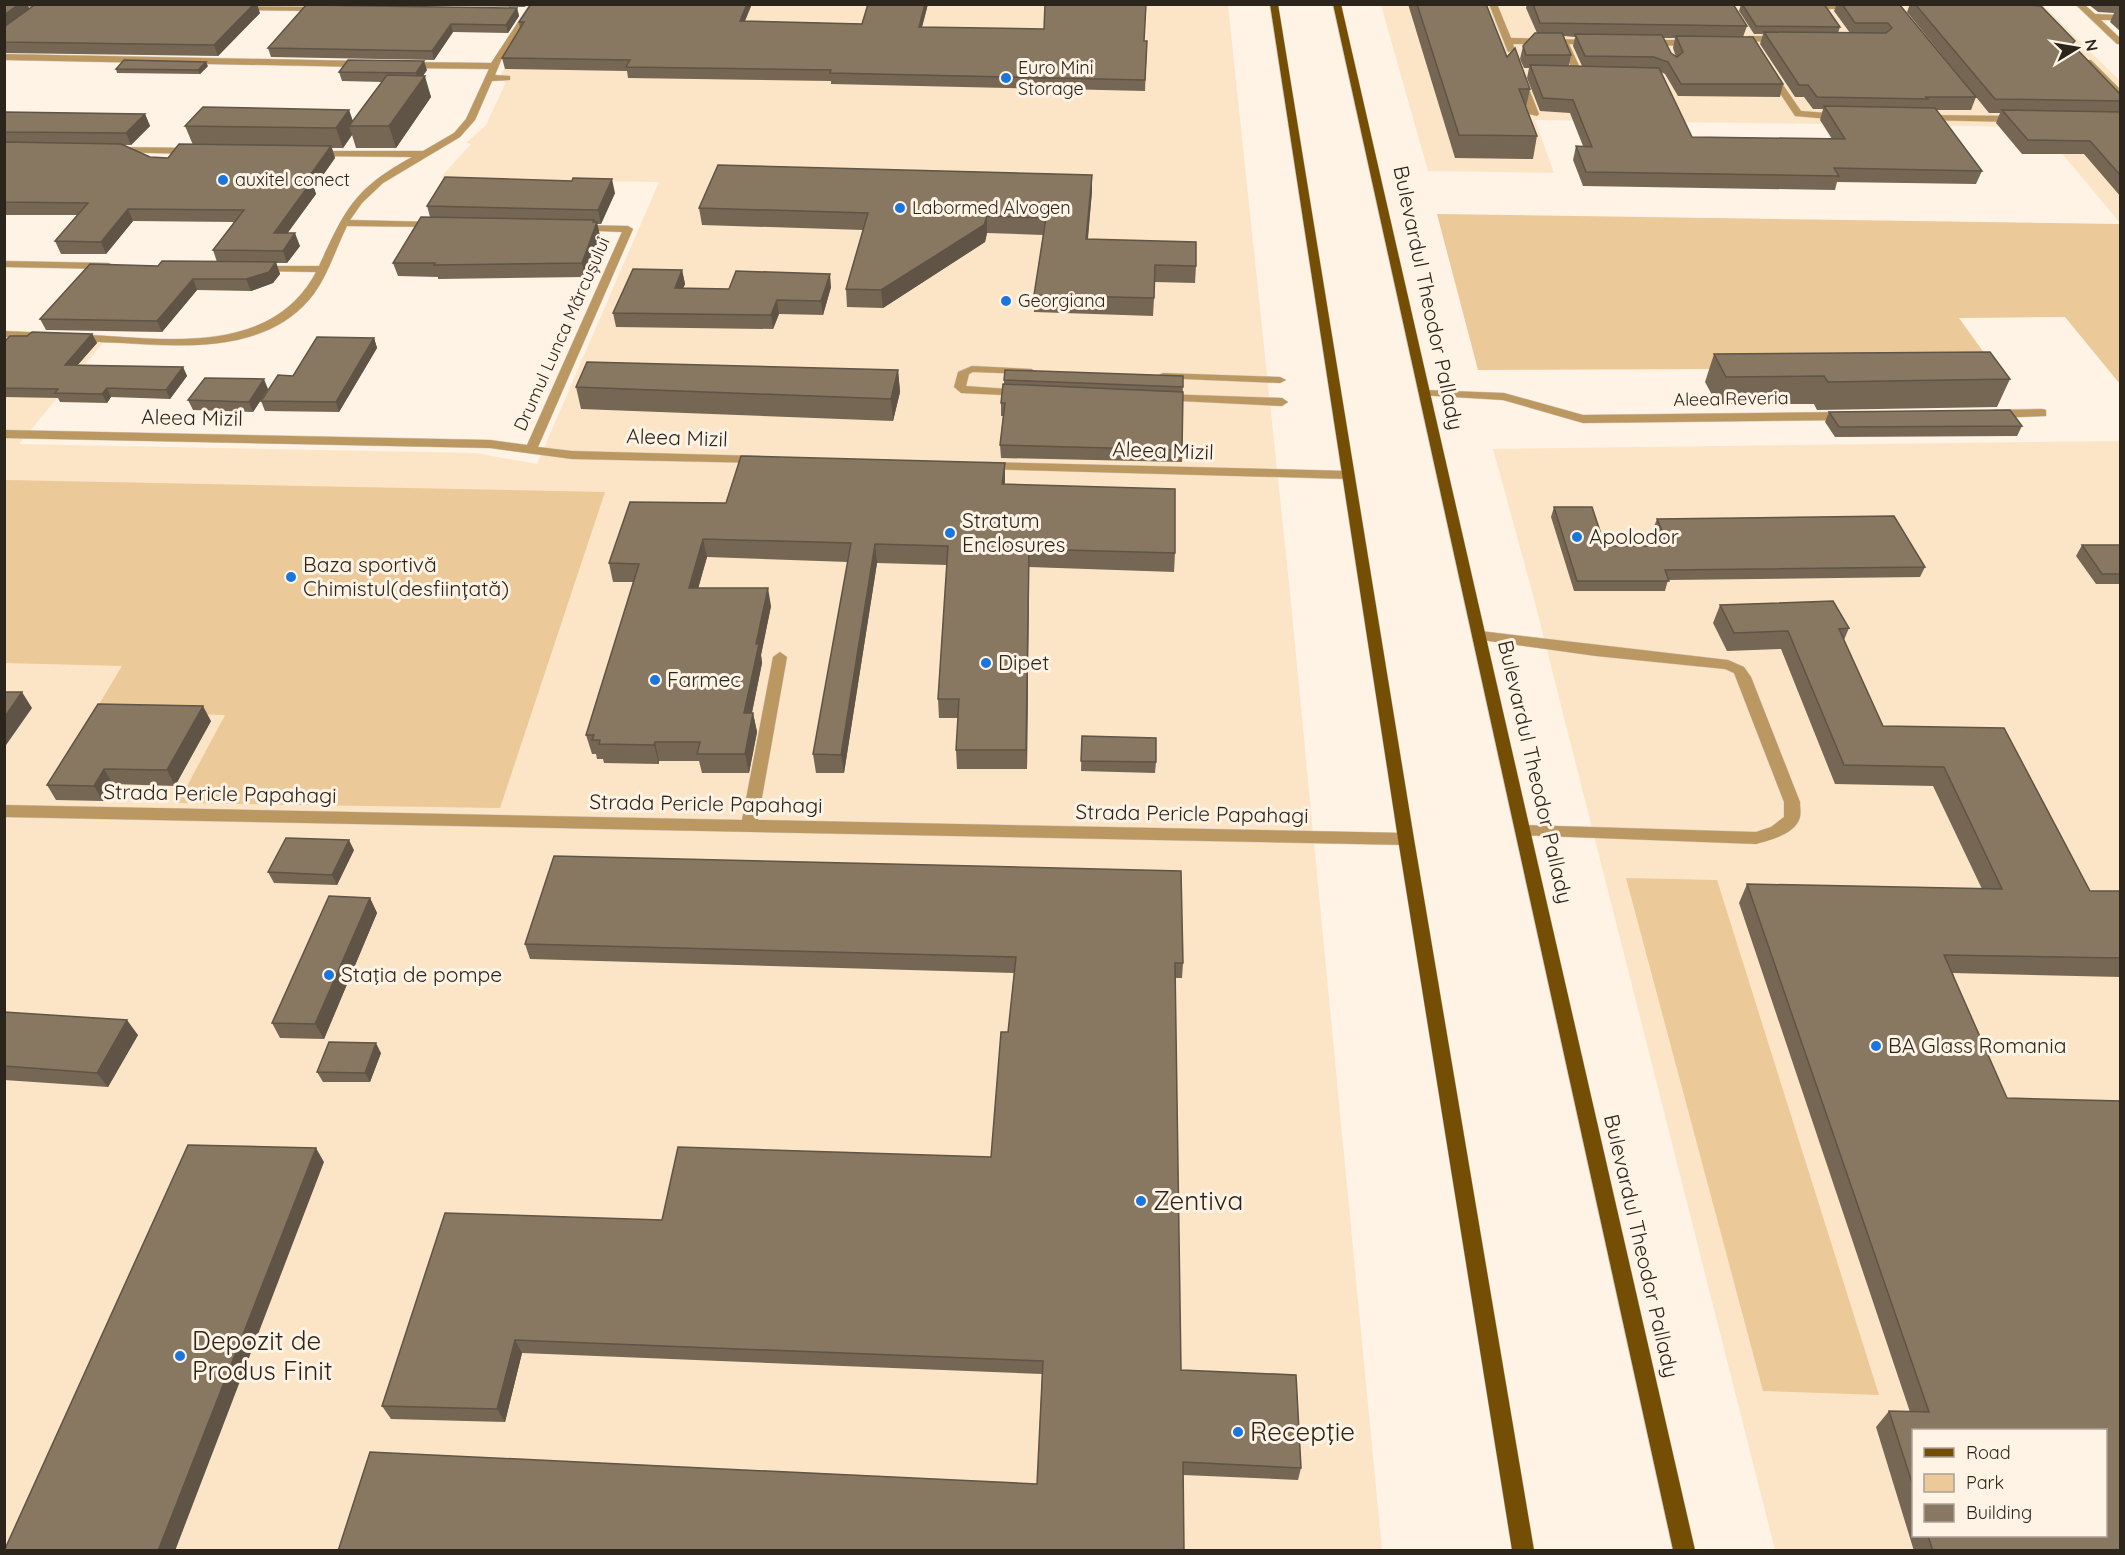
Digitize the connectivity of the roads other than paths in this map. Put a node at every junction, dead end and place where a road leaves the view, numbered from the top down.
1 (1274, 4) edge
2 (1337, 4) edge
3 (1493, 4) edge
4 (2079, 4) edge
5 (4, 5) edge
6 (45, 5) edge
7 (66, 6) edge
8 (1800, 7) edge
9 (1824, 7) junction
10 (228, 8) edge
11 (531, 8) edge
12 (1871, 8) edge
13 (332, 9) edge
14 (517, 12) edge
15 (1830, 15) edge
16 (2093, 17) junction
17 (2121, 17) edge
18 (29, 18) edge
19 (1793, 39) edge
20 (1508, 41) junction
21 (1564, 42) junction
22 (1597, 42) edge
23 (2121, 42) edge
24 (1641, 43) edge
25 (1707, 44) edge
26 (1758, 54) edge
27 (2082, 56) edge
28 (4, 57) edge
29 (1514, 58) edge
30 (1764, 63) edge
31 (377, 64) edge
32 (401, 65) edge
33 (494, 66) junction
34 (1531, 73) edge
35 (1566, 73) edge
36 (1578, 73) junction
37 (1602, 73) edge
38 (489, 78) junction
39 (507, 78) edge
40 (2121, 94) edge
41 (1978, 109) dead end
42 (1534, 114) dead end
43 (1851, 117) edge
44 (1918, 118) edge
45 (1986, 118) junction
46 (2031, 119) edge
47 (98, 150) edge
48 (204, 151) edge
49 (298, 152) edge
50 (426, 154) junction
51 (345, 223) junction
52 (448, 225) edge
53 (573, 228) edge
54 (4, 264) edge
55 (122, 266) edge
56 (252, 268) edge
57 (322, 269) junction
58 (4, 334) edge
59 (1045, 372) edge
60 (1150, 375) edge
61 (1280, 380) dead end
62 (1424, 393) junction
63 (1029, 394) edge
64 (1156, 398) edge
65 (1282, 402) dead end
66 (2042, 413) dead end
67 (1983, 414) edge
68 (1854, 416) edge
69 (4, 434) edge
70 (531, 449) junction
71 (777, 460) edge
72 (967, 465) edge
73 (1349, 475) junction
74 (1480, 636) junction
75 (780, 657) dead end
76 (4, 811) edge
77 (749, 826) junction
78 (1524, 831) junction
79 (1406, 839) junction
80 (1523, 1551) edge
81 (1684, 1551) edge

1 - 73 main road
2 - 62 main road, Bulevardul Theodor Pallady
3 - 20 street
4 - 16 street
5 - 6 street
6 - 7 street
6 - 18 street
8 - 9 street
9 - 12 street
9 - 15 street
10 - 13 street
11 - 14 street
11 - 33 street
16 - 17 street
16 - 23 street
19 - 26 street
20 - 21 street
20 - 29 street
21 - 22 street
21 - 36 street
24 - 25 street
27 - 40 street
28 - 31 street
30 - 43 street
32 - 33 street
33 - 38 street
34 - 42 street
35 - 36 street
36 - 37 street
38 - 39 street
38 - 50 street
41 - 45 street
44 - 45 street
45 - 46 street
47 - 48 street
49 - 50 street
50 - 51 street
51 - 52 street
51 - 57 street
53 - 70 street, Drumul Lunca Mărcușului
54 - 55 street
56 - 57 street
57 - 58 street
59 - 63 street
60 - 61 street
62 - 68 street, Aleea Reveria
62 - 74 main road, Bulevardul Theodor Pallady
64 - 65 street
66 - 67 street
69 - 70 street, Aleea Mizil
70 - 71 street, Aleea Mizil
72 - 73 street, Aleea Mizil
73 - 79 main road
74 - 78 main road, Bulevardul Theodor Pallady
74 - 78 street
75 - 77 street
76 - 77 street, Strada Pericle Papahagi
77 - 79 street, Strada Pericle Papahagi
78 - 81 main road, Bulevardul Theodor Pallady
79 - 80 main road

